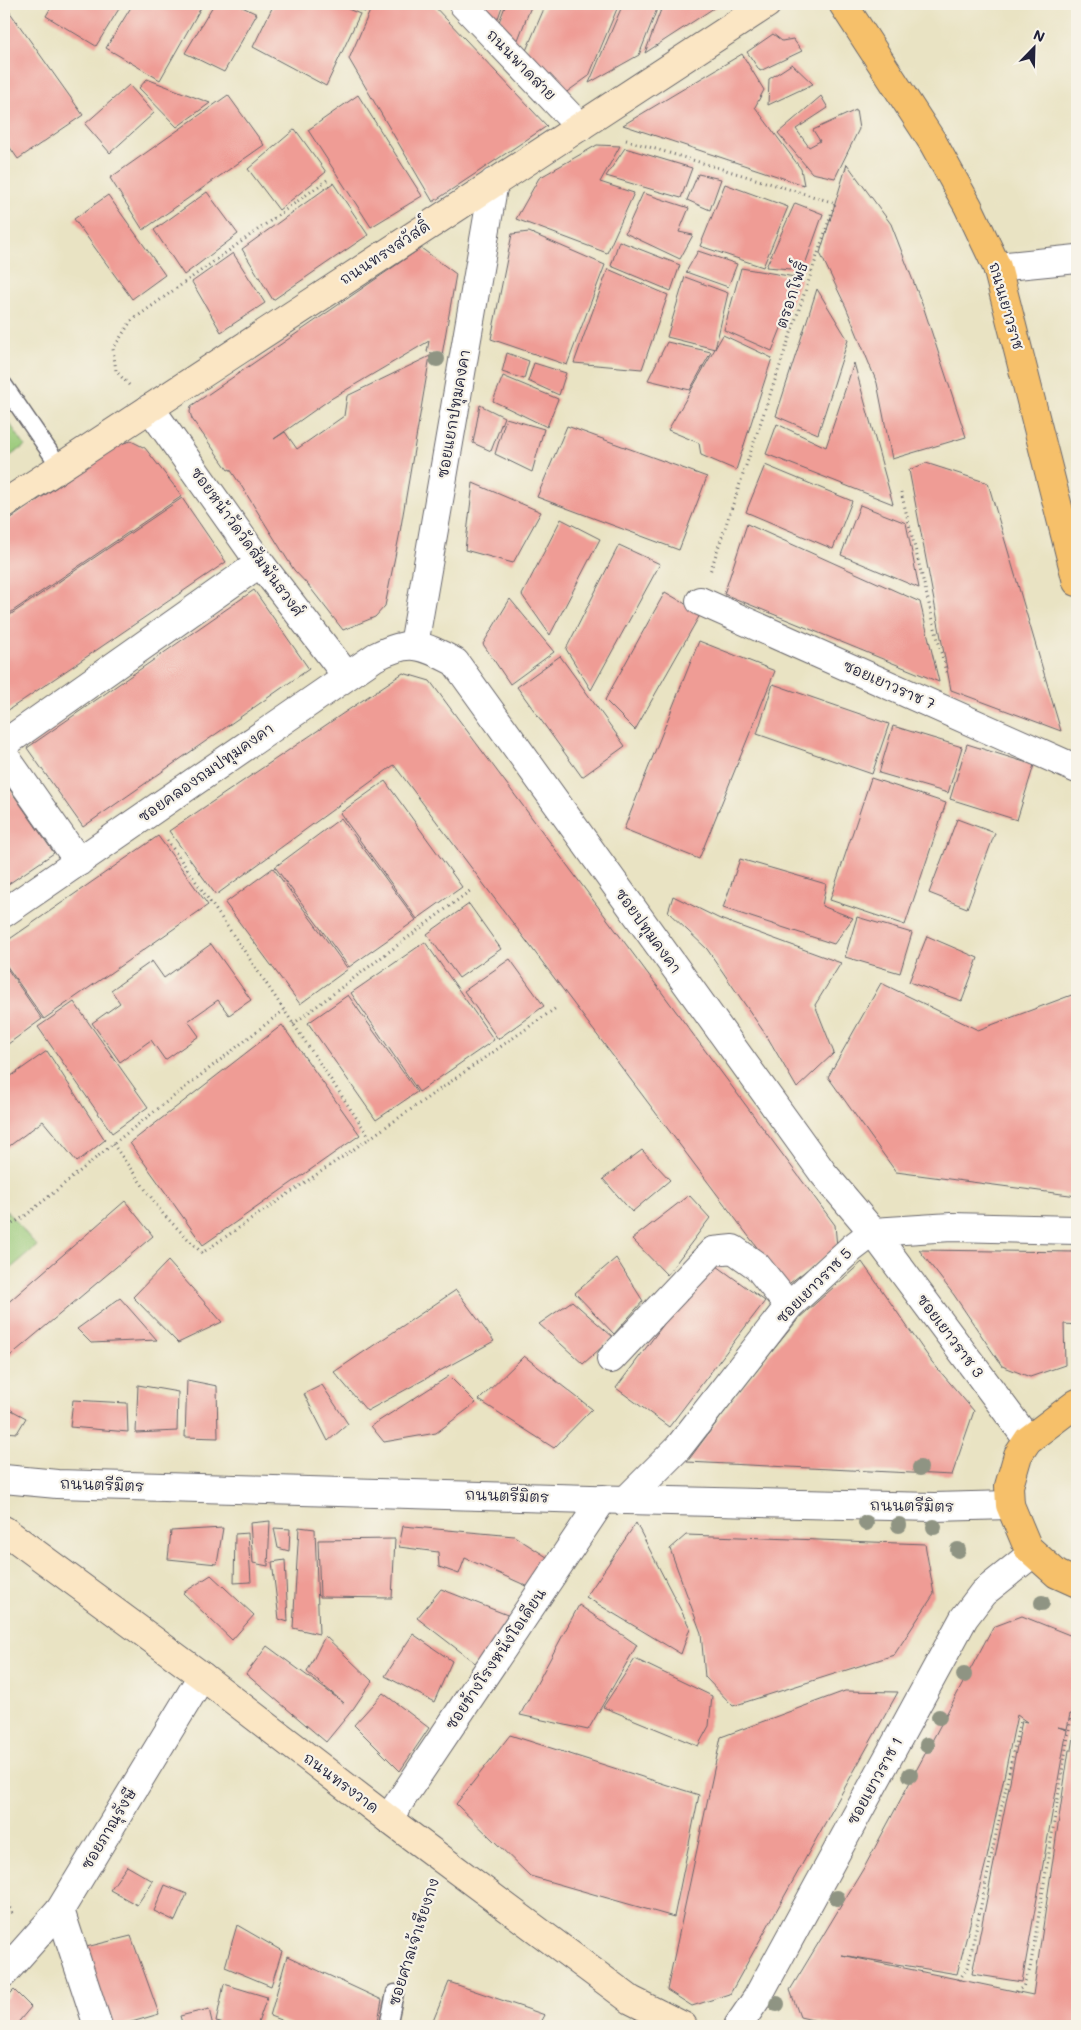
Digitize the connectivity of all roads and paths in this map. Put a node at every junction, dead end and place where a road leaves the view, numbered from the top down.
1 (463, 4) edge
2 (767, 4) edge
3 (843, 4) edge
4 (580, 127) junction
5 (626, 140) dead end
6 (327, 180) dead end
7 (494, 182) junction
8 (1077, 259) edge
9 (997, 267) junction
10 (4, 385) edge
11 (150, 408) junction
12 (60, 467) junction
13 (901, 492) dead end
14 (4, 504) edge
15 (260, 563) junction
16 (1077, 582) edge
17 (700, 601) joint
18 (414, 645) junction
19 (346, 675) junction
20 (957, 716) junction
21 (4, 744) edge
22 (4, 755) edge
23 (1077, 769) edge
24 (165, 837) dead end
25 (79, 862) junction
26 (471, 890) dead end
27 (4, 913) edge
28 (556, 1008) dead end
29 (284, 1010) junction
30 (294, 1024) junction
31 (370, 1138) junction
32 (114, 1144) junction
33 (4, 1229) edge
34 (1077, 1230) edge
35 (873, 1232) junction
36 (789, 1306) junction
37 (611, 1359) dead end
38 (1077, 1403) edge
39 (1028, 1440) junction
40 (4, 1479) edge
41 (614, 1499) junction
42 (1010, 1505) junction
43 (4, 1530) edge
44 (1033, 1553) junction
45 (1077, 1583) edge
46 (202, 1676) junction
47 (1071, 1718) dead end
48 (1020, 1720) dead end
49 (388, 1819) junction
50 (441, 1858) junction
51 (60, 1910) junction
52 (4, 1973) edge
53 (959, 1980) dead end
54 (1016, 1992) dead end
55 (396, 1993) joint
56 (98, 2026) edge
57 (388, 2026) edge
58 (683, 2026) edge
59 (738, 2026) edge

1 - 4 street, ถนนพาดสาย
2 - 4 street, ถนนทรงสวัสดิ์
3 - 9 main road, ถนนเยาวราช
4 - 7 street, ถนนทรงสวัสดิ์
5 - 17 path, ตรอกโพธิ์
6 - 11 path
7 - 11 street, ถนนทรงสวัสดิ์
7 - 18 street, ซอยแยกปทุมคงคา
8 - 9 street
9 - 16 main road, ถนนเยาวราช
10 - 12 lane
11 - 12 street, ถนนทรงสวัสดิ์
11 - 15 street, ซอยหน้าวัดวัดสัมพันธวงศ์
12 - 14 street, ถนนทรงสวัสดิ์
13 - 20 path
15 - 19 street, ซอยหน้าวัดวัดสัมพันธวงศ์
15 - 21 street
17 - 20 street, ซอยเยาวราช 7
18 - 19 street, ซอยคลองถมปทุมคงคา
18 - 35 street, ซอยปทุมคงคา
19 - 25 street, ซอยคลองถมปทุมคงคา
20 - 23 street, ซอยเยาวราช 7
22 - 25 street
24 - 29 path
25 - 27 street, ซอยคลองถมปทุมคงคา
26 - 30 path
28 - 31 path
29 - 30 path
29 - 32 path
30 - 31 path
31 - 32 path
32 - 33 path
34 - 35 street
35 - 36 street, ซอยเยาวราช 5
35 - 39 street, ซอยเยาวราช 3
36 - 37 street
36 - 41 street, ซอยเยาวราช 5
38 - 39 main road
39 - 42 main road
40 - 41 street, ถนนตรีมิตร
41 - 42 street, ถนนตรีมิตร
41 - 49 street, ซอยข้างโรงหนังโอเดียน
42 - 44 main road
43 - 46 street, ถนนทรงวาด
44 - 45 main road
44 - 59 street, ซอยเยาวราช 1
46 - 49 street, ถนนทรงวาด
46 - 51 street, ซอยภาณุรังษี
47 - 54 path
48 - 53 path
49 - 50 street, ถนนทรงวาด
50 - 55 path, ซอยศาลเจ้าเชียงกง
50 - 58 street, ถนนทรงวาด
51 - 52 street, ซอยภาณุรังษี
51 - 56 street
55 - 57 lane, ซอยศาลเจ้าเชียงกง

